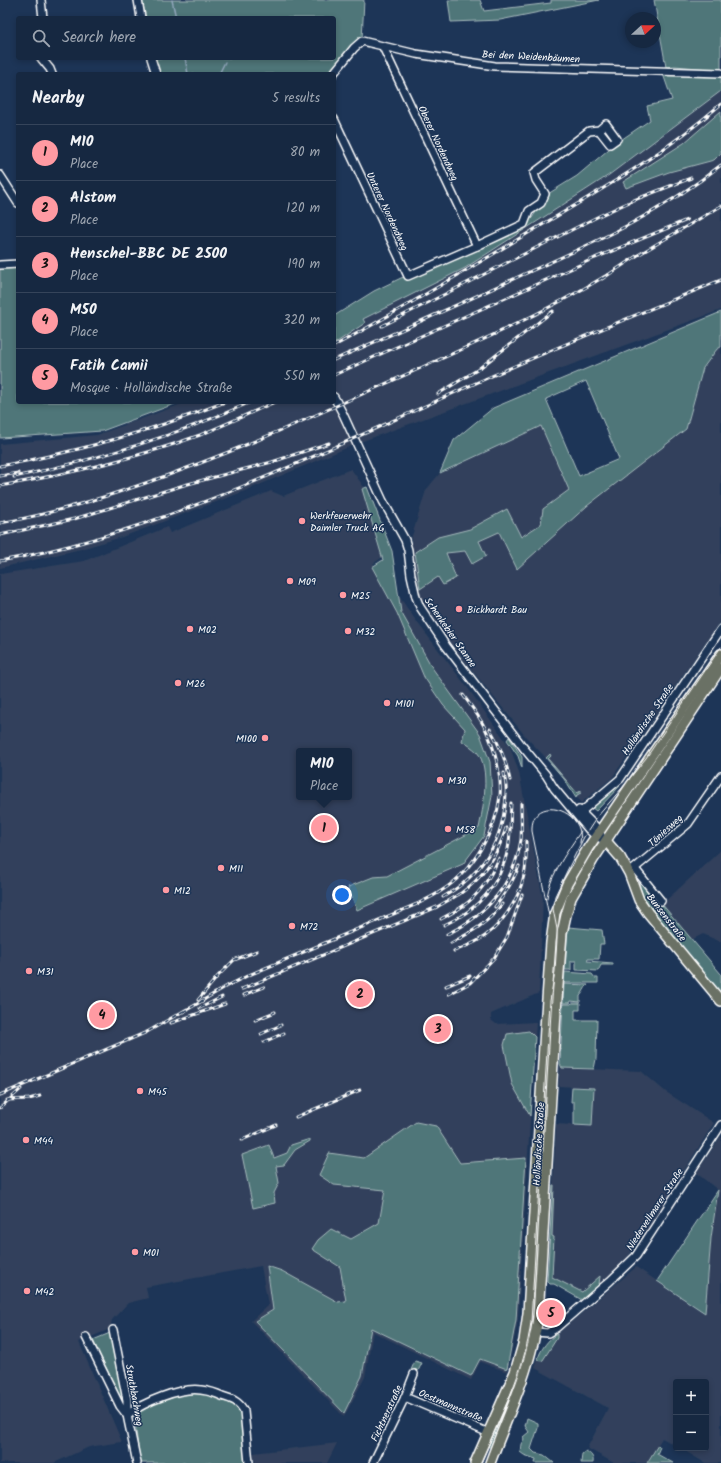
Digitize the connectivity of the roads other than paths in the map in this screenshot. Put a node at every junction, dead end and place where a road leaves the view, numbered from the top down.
1 (41, 0) edge
2 (138, 0) edge
3 (43, 16) edge
4 (141, 16) edge
5 (383, 47) junction
6 (43, 60) edge
7 (152, 60) edge
8 (51, 72) edge
9 (155, 72) edge
10 (335, 72) edge
11 (721, 73) edge
12 (336, 123) edge
13 (599, 130) dead end
14 (0, 175) edge
15 (16, 201) edge
16 (477, 246) junction
17 (16, 264) edge
18 (0, 265) edge
19 (336, 401) edge
20 (721, 629) edge
21 (721, 654) edge
22 (721, 668) edge
23 (546, 774) junction
24 (721, 776) edge
25 (581, 812) junction
26 (597, 835) junction
27 (606, 841) junction
28 (632, 871) junction
29 (661, 900) dead end
30 (721, 1001) edge
31 (721, 1125) edge
32 (113, 1330) dead end
33 (536, 1332) junction
34 (86, 1337) dead end
35 (414, 1374) dead end
36 (405, 1396) junction
37 (126, 1415) junction
38 (489, 1433) junction
39 (483, 1444) junction
40 (495, 1452) junction
41 (376, 1462) edge
42 (137, 1463) edge
43 (249, 1463) edge
44 (475, 1463) edge
45 (490, 1463) edge

1 - 3 street
2 - 4 street
5 - 10 street, Bei den Weidenbäumen
5 - 11 street, Bei den Weidenbäumen
5 - 16 street, Oberer Nordendweg
6 - 8 street
7 - 9 street
12 - 16 street, Unterer Nordendweg
13 - 16 street
14 - 15 street
17 - 18 street
19 - 23 street, Schenkebier Stanne
20 - 25 street, Holländische Straße
21 - 26 main road, Holländische Straße
22 - 27 main road, Holländische Straße
23 - 25 street, Schenkebier Stanne
23 - 26 street, Schenkebier Stanne
24 - 28 street, Töniesweg
25 - 26 street, Schenkebier Stanne
26 - 27 street
26 - 38 main road, Holländische Straße
27 - 28 main road, Bunsenstraße
27 - 33 main road, Holländische Straße
28 - 29 street, Bunsenstraße
28 - 30 main road, Bunsenstraße
31 - 33 street, Niedervellmarer Straße
32 - 37 street, Struthbachweg
33 - 40 main road, Holländische Straße
34 - 37 street
35 - 36 street, Fichtnerstraße
36 - 38 street, Oestmannstraße
36 - 41 street, Fichtnerstraße
37 - 42 street, Struthbachweg
37 - 43 street
38 - 39 main road, Holländische Straße
39 - 40 main road
39 - 44 main road, Holländische Straße
40 - 45 main road, Holländische Straße

